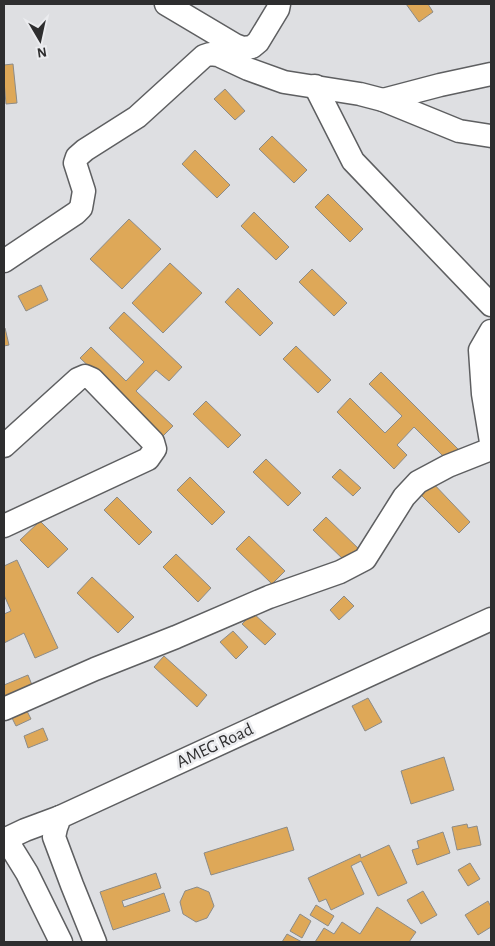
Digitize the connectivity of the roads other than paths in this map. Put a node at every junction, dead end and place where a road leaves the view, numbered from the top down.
1 (166, 4) edge
2 (279, 4) edge
3 (250, 58) junction
4 (491, 74) edge
5 (315, 86) junction
6 (383, 100) junction
7 (491, 136) edge
8 (4, 261) edge
9 (491, 305) edge
10 (491, 334) edge
11 (491, 442) edge
12 (4, 446) edge
13 (491, 449) edge
14 (4, 526) edge
15 (491, 619) edge
16 (4, 709) edge
17 (60, 817) junction
18 (5, 840) edge
19 (61, 942) edge
20 (95, 942) edge

1 - 3 lane
2 - 3 lane
3 - 5 lane
3 - 8 lane
4 - 6 lane
5 - 6 lane
5 - 9 lane
6 - 7 lane
10 - 11 lane
12 - 14 lane
13 - 16 lane
15 - 17 lane, AMEG Road
17 - 18 lane, AMEG Road
17 - 20 lane
18 - 19 lane

